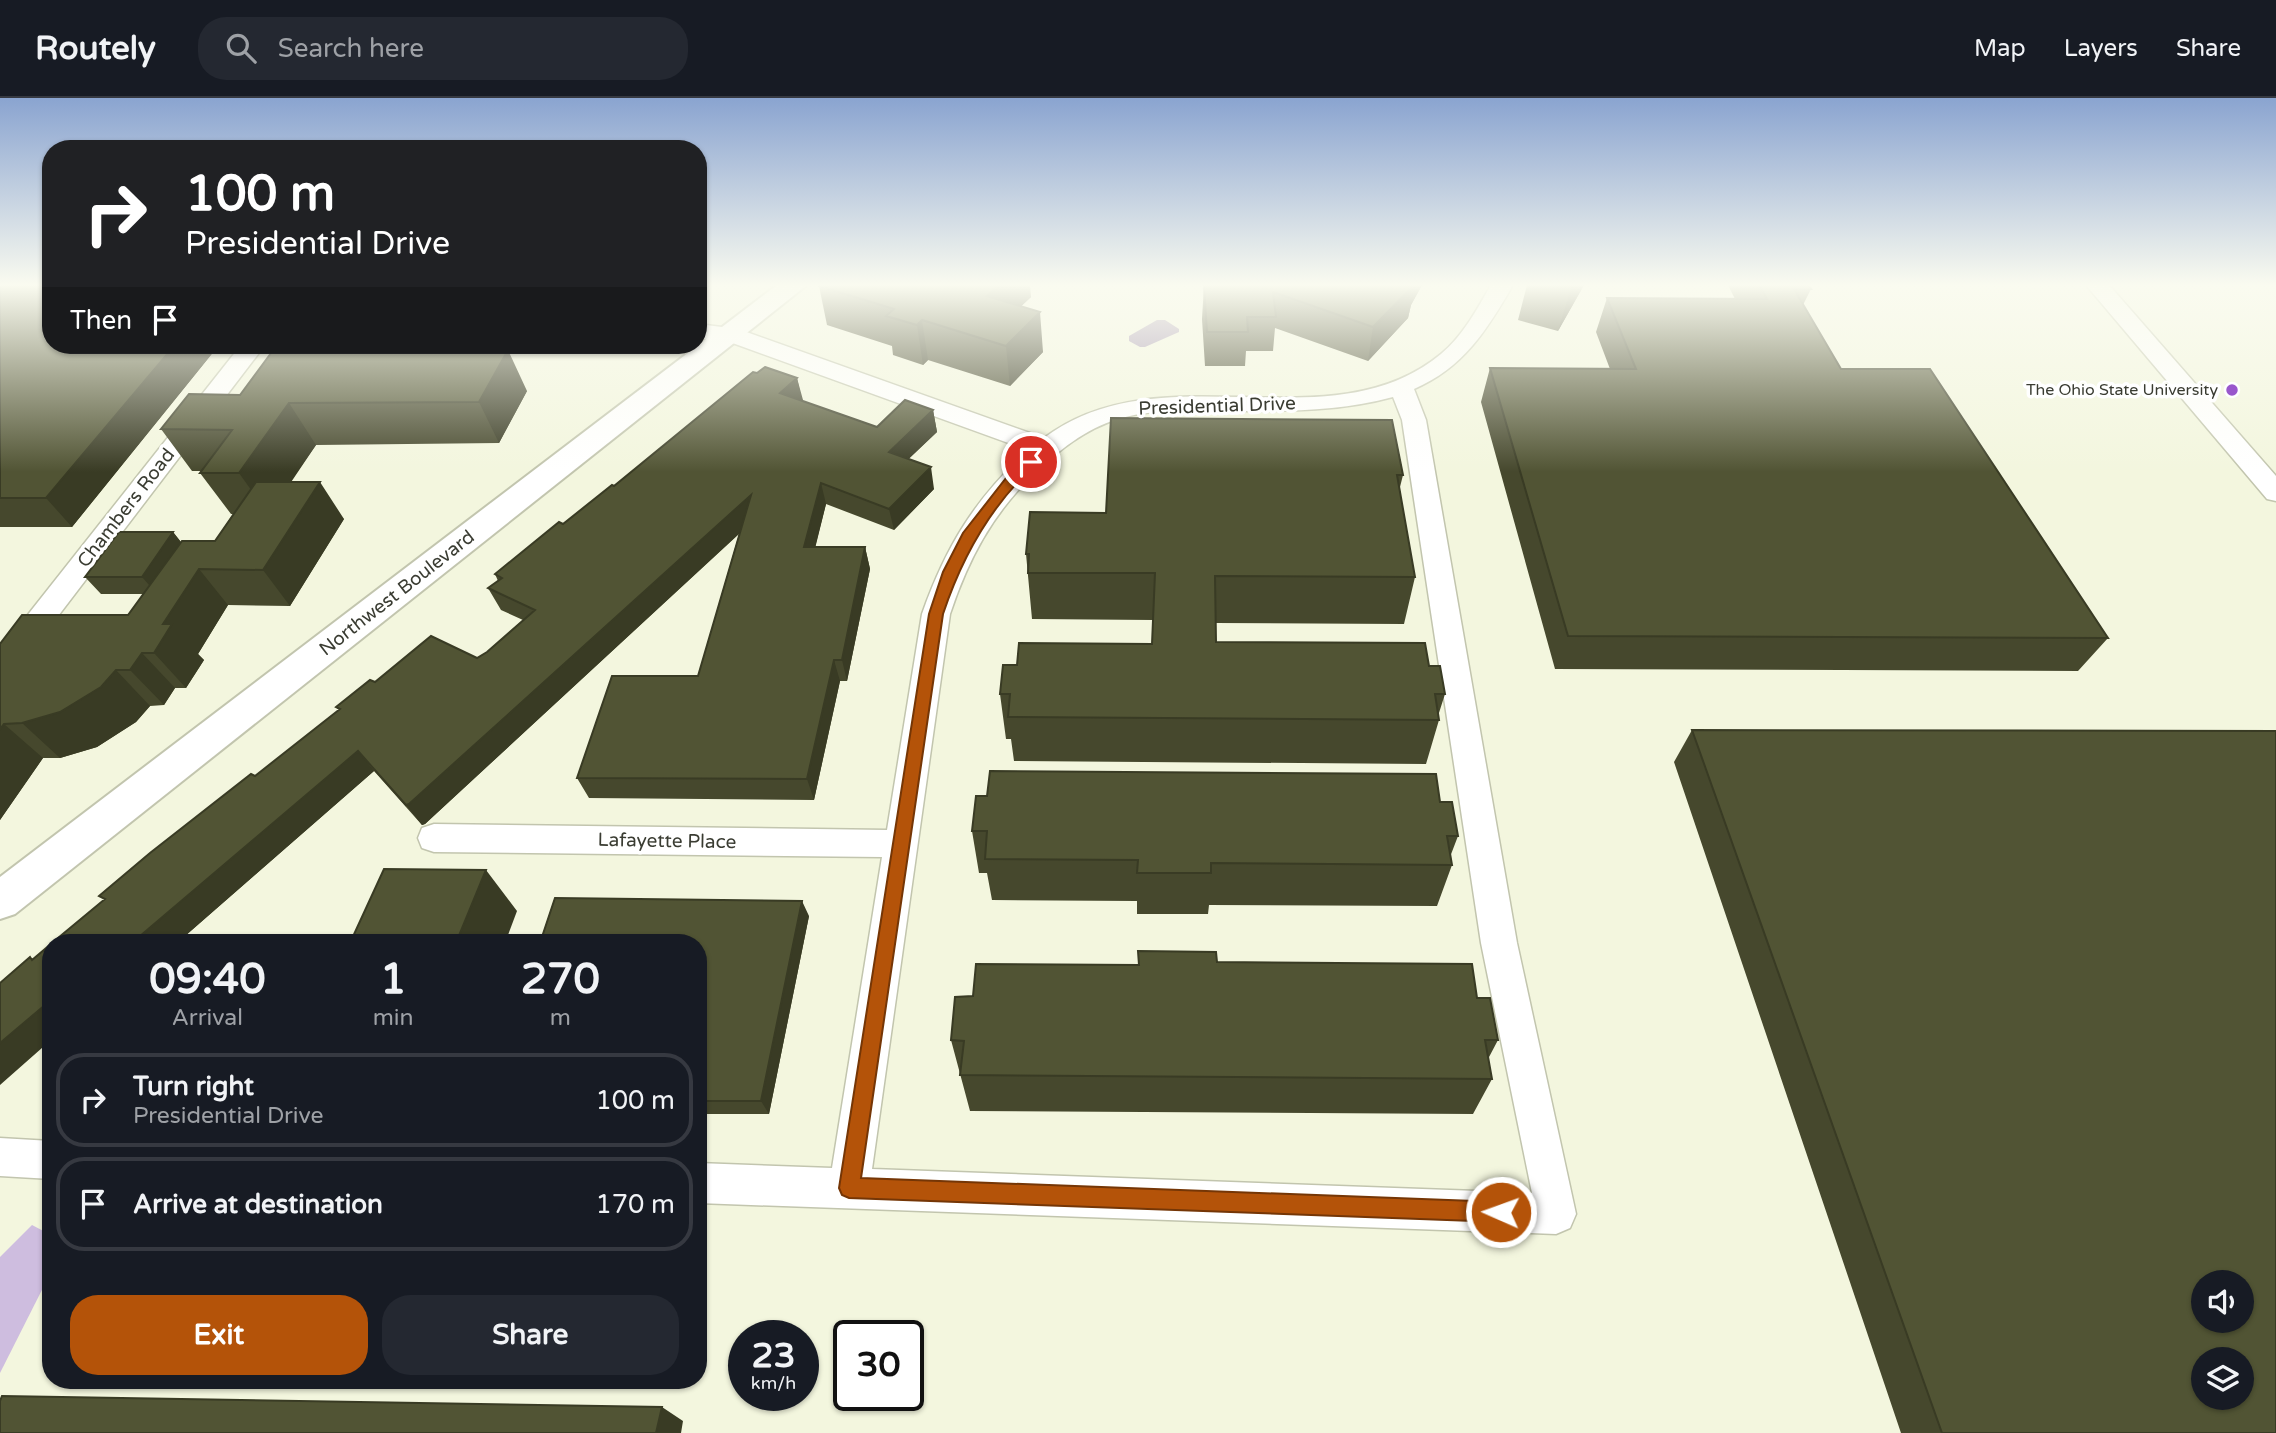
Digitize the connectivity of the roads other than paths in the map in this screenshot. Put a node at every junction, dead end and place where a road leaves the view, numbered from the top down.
1 (756, 347) edge
2 (1459, 347) edge
3 (2150, 347) edge
4 (246, 354) edge
5 (688, 354) edge
6 (1401, 387) junction
7 (1046, 447) junction
8 (2276, 494) edge
9 (0, 671) edge
10 (434, 838) dead end
11 (900, 844) junction
12 (0, 901) edge
13 (0, 1157) edge
14 (42, 1159) edge
15 (707, 1183) edge
16 (849, 1188) junction

1 - 7 street
2 - 6 street, Presidential Drive
3 - 8 street
4 - 9 street, Chambers Road
5 - 12 main road, Northwest Boulevard
6 - 7 street, Presidential Drive
6 - 16 street
7 - 11 street, Presidential Drive
10 - 11 street, Lafayette Place
11 - 16 street, Presidential Drive
13 - 14 street
15 - 16 street

